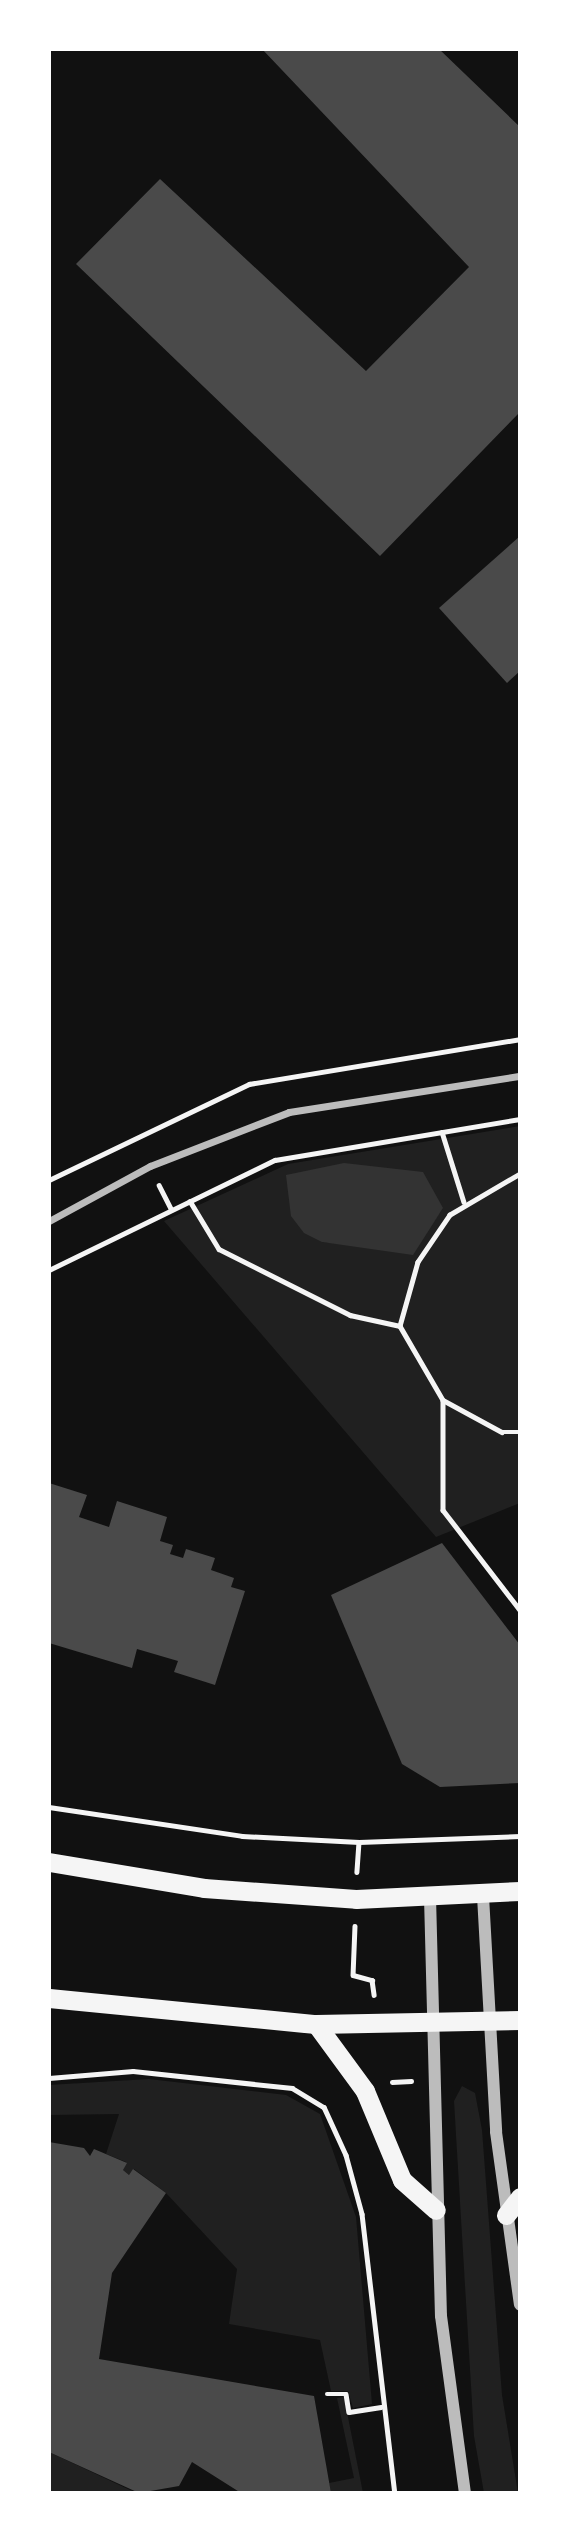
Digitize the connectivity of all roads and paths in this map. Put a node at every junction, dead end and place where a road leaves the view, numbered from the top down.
1 (520, 1076) edge
2 (520, 1119) edge
3 (442, 1132) junction
4 (520, 1174) edge
5 (190, 1201) junction
6 (464, 1202) junction
7 (49, 1221) edge
8 (49, 1270) edge
9 (400, 1326) junction
10 (443, 1401) junction
11 (520, 1432) edge
12 (520, 1610) edge
13 (49, 1807) edge
14 (520, 1836) edge
15 (49, 1862) edge
16 (520, 1891) edge
17 (484, 1896) junction
18 (430, 1897) junction
19 (353, 1966) dead end
20 (373, 1989) dead end
21 (49, 1998) edge
22 (520, 2020) edge
23 (489, 2023) junction
24 (316, 2024) junction
25 (433, 2025) junction
26 (49, 2078) edge
27 (520, 2197) edge
28 (436, 2210) junction
29 (506, 2215) junction
30 (520, 2304) edge
31 (327, 2394) dead end
32 (381, 2407) junction
33 (395, 2493) edge
34 (465, 2493) edge

1 - 7 street
2 - 3 path
3 - 5 path
3 - 6 path
4 - 6 path
5 - 8 path
5 - 9 path
6 - 9 path
9 - 10 path
10 - 11 path
10 - 12 path
13 - 14 path
15 - 18 highway
16 - 17 highway
17 - 18 highway
17 - 23 street
18 - 25 street
19 - 20 path
21 - 24 highway
22 - 23 highway
23 - 25 highway
23 - 29 street
24 - 25 highway
24 - 28 highway
25 - 28 street
26 - 32 path
27 - 29 highway
28 - 34 street
29 - 30 street
31 - 32 path
32 - 33 path

